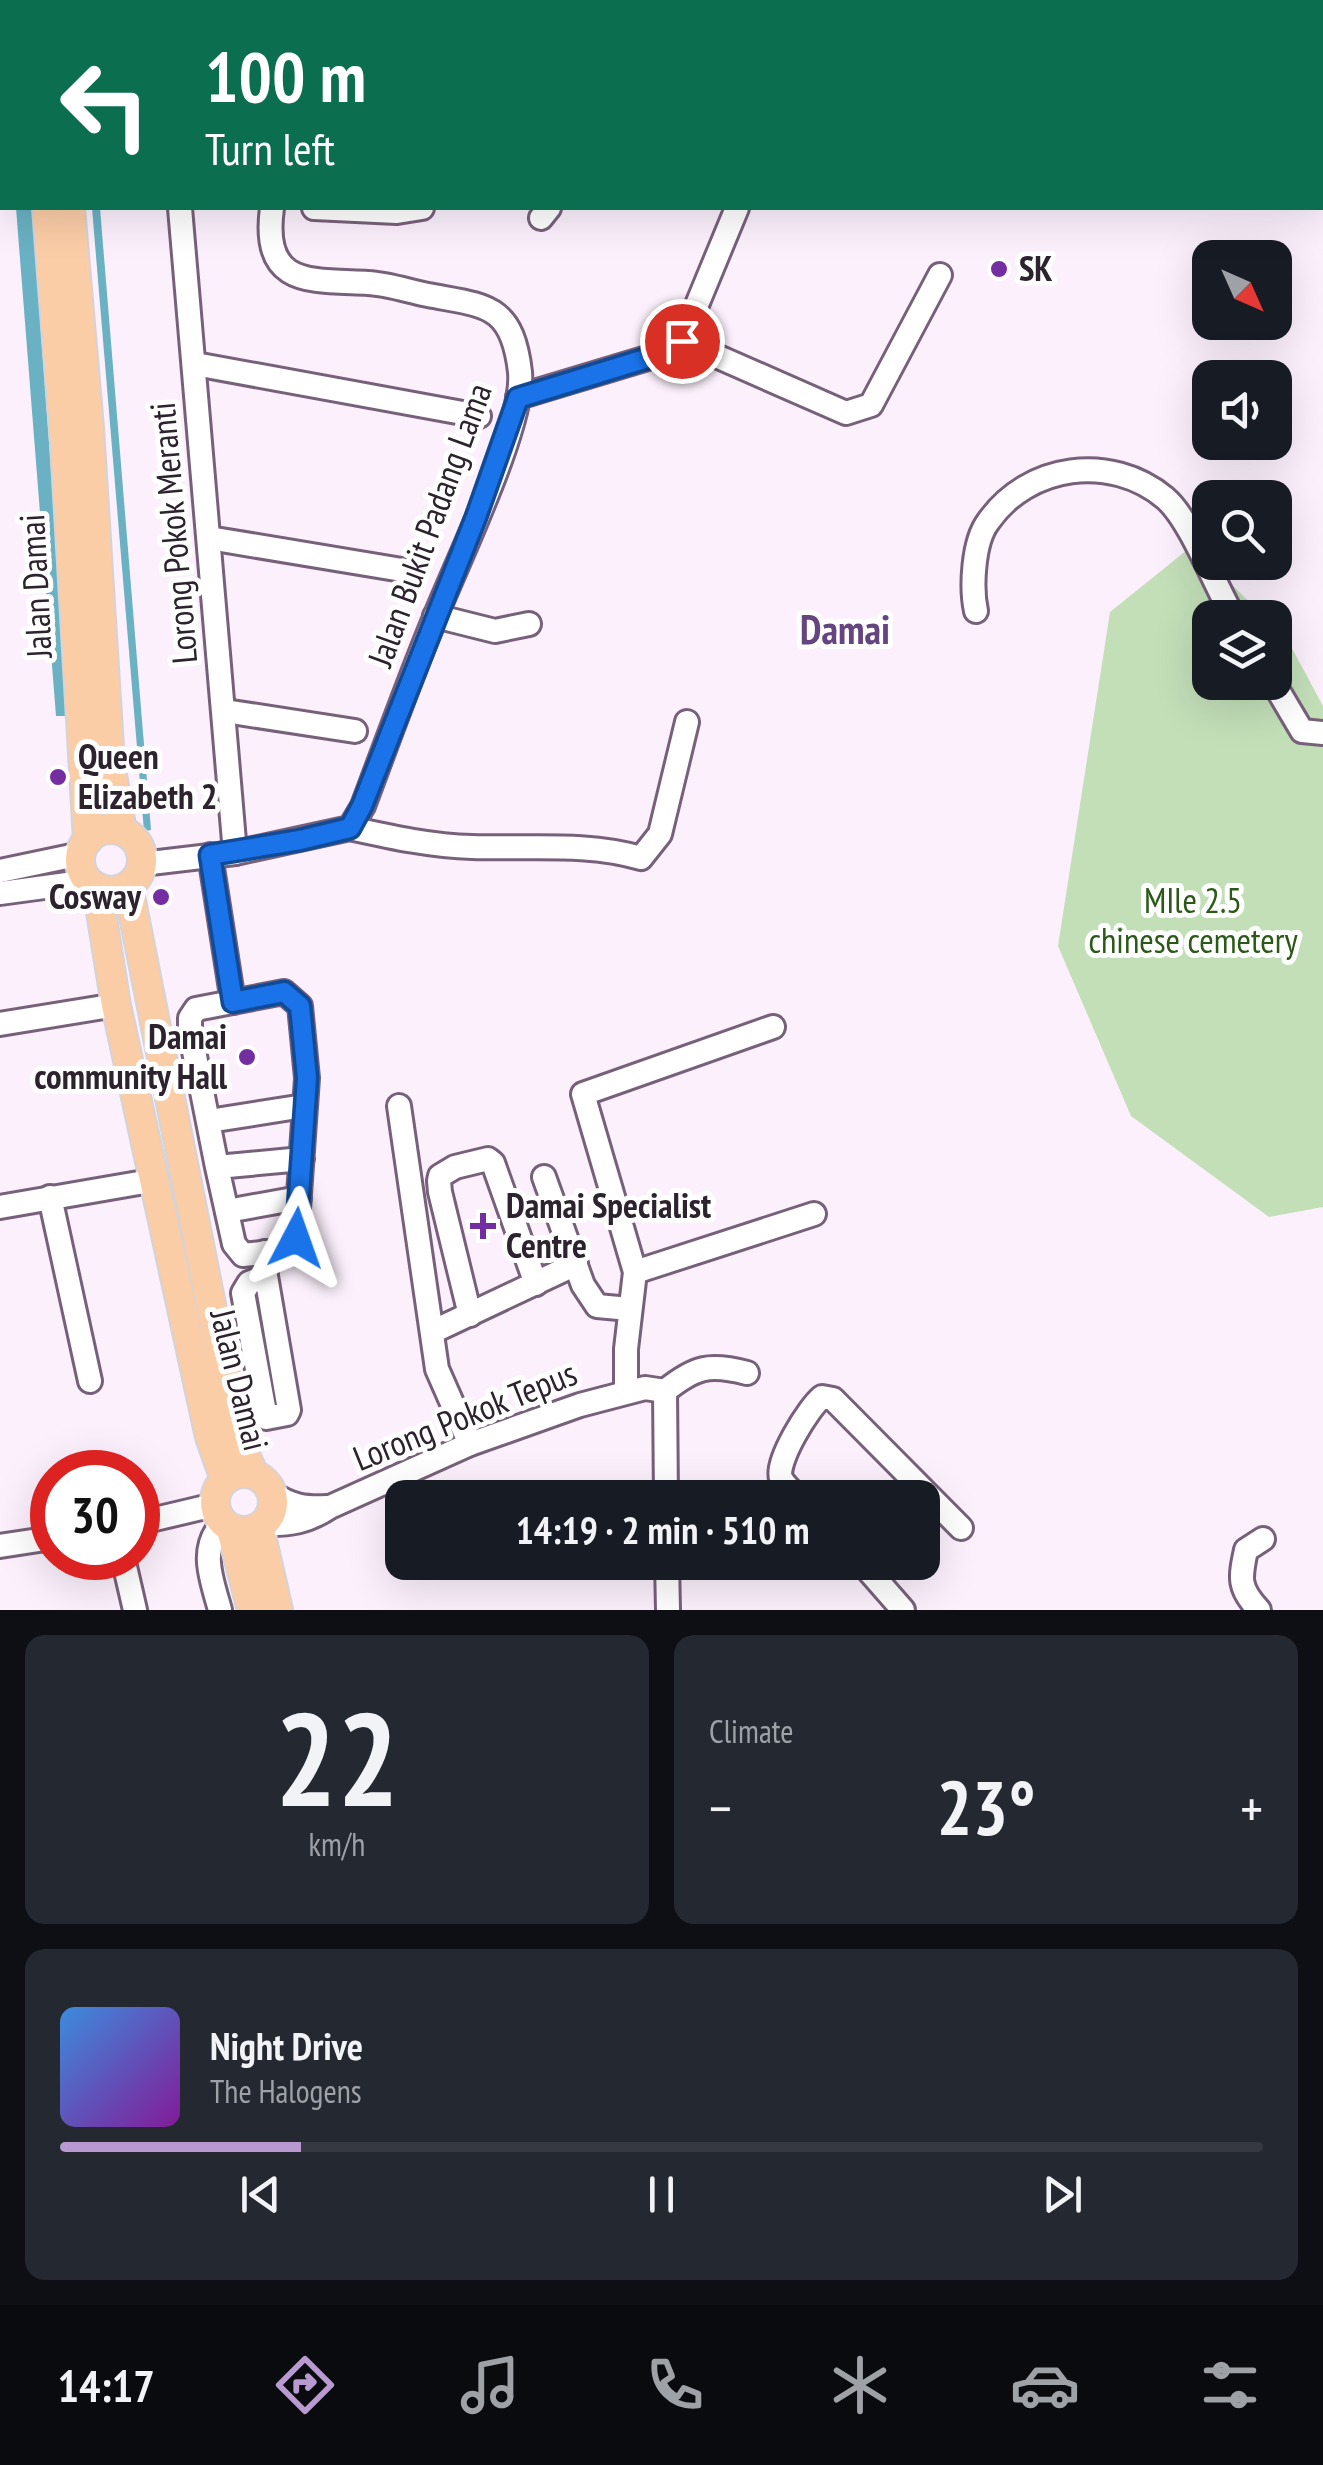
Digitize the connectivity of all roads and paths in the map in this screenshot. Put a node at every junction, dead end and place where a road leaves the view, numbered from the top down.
1 (48, 210) edge
2 (70, 210) edge
3 (180, 210) edge
4 (272, 210) edge
5 (356, 210) edge
6 (410, 210) edge
7 (737, 210) edge
8 (940, 275) dead end
9 (682, 341) junction
10 (195, 364) junction
11 (518, 398) junction
12 (479, 416) dead end
13 (209, 538) junction
14 (408, 571) dead end
15 (1225, 600) edge
16 (976, 611) dead end
17 (435, 616) junction
18 (529, 624) dead end
19 (1284, 700) edge
20 (225, 710) junction
21 (687, 722) dead end
22 (355, 730) dead end
23 (1323, 733) edge
24 (350, 828) junction
25 (122, 831) junction
26 (235, 852) junction
27 (210, 855) junction
28 (89, 866) junction
29 (0, 872) edge
30 (135, 875) junction
31 (0, 893) edge
32 (233, 1002) junction
33 (116, 1005) junction
34 (0, 1024) edge
35 (773, 1028) dead end
36 (304, 1106) junction
37 (399, 1106) dead end
38 (209, 1121) junction
39 (302, 1159) junction
40 (217, 1167) junction
41 (544, 1177) dead end
42 (156, 1180) junction
43 (50, 1197) junction
44 (299, 1198) junction
45 (0, 1207) edge
46 (227, 1212) junction
47 (814, 1214) dead end
48 (265, 1264) junction
49 (576, 1264) junction
50 (636, 1272) junction
51 (536, 1284) junction
52 (630, 1309) junction
53 (470, 1315) junction
54 (432, 1332) junction
55 (747, 1373) dead end
56 (90, 1381) dead end
57 (664, 1391) junction
58 (626, 1392) junction
59 (470, 1444) junction
60 (666, 1480) edge
61 (783, 1480) edge
62 (914, 1480) edge
63 (237, 1500) junction
64 (330, 1507) junction
65 (940, 1507) edge
66 (160, 1518) edge
67 (261, 1526) junction
68 (961, 1528) dead end
69 (1263, 1539) dead end
70 (30, 1541) edge
71 (0, 1546) edge
72 (128, 1580) edge
73 (667, 1580) edge
74 (877, 1580) edge
75 (136, 1610) edge
76 (220, 1610) edge
77 (252, 1610) edge
78 (278, 1610) edge
79 (668, 1610) edge
80 (902, 1610) edge
81 (1259, 1610) edge

1 - 28 main road, Jalan Damai
2 - 25 main road, Jalan Damai
3 - 10 street, Lorong Pokok Meranti
4 - 11 street, Jalan Bukit Padang Lama
5 - 6 street
7 - 9 street
8 - 9 street
9 - 11 street
10 - 12 street
10 - 13 street, Lorong Pokok Meranti
11 - 17 street, Jalan Bukit Padang Lama
13 - 14 street
13 - 20 street, Lorong Pokok Meranti
15 - 16 street
17 - 18 street
17 - 24 street, Jalan Bukit Padang Lama
19 - 23 street
20 - 22 street
20 - 26 street, Lorong Pokok Meranti
21 - 24 street
24 - 26 street
25 - 28 main road
25 - 30 main road
26 - 27 street
27 - 30 street
27 - 32 street
28 - 29 street
28 - 30 main road
28 - 31 street
28 - 33 main road, Jalan Damai
30 - 63 main road, Jalan Damai
32 - 36 street
32 - 38 street
33 - 34 street
33 - 42 main road, Jalan Damai
35 - 50 street
36 - 38 street
36 - 39 street
37 - 54 street
38 - 40 street
39 - 40 street
39 - 44 street
40 - 46 street
41 - 49 street
42 - 43 street
42 - 63 main road, Jalan Damai
43 - 45 street
43 - 56 street
44 - 46 street
44 - 48 street
46 - 48 street
47 - 50 street
48 - 48 street
49 - 51 street
49 - 52 street
50 - 52 street
51 - 53 street
51 - 53 street
52 - 58 street
53 - 54 street
54 - 59 street
55 - 57 street
57 - 58 street, Lorong Pokok Tepus
57 - 60 street
58 - 59 street, Lorong Pokok Tepus
59 - 64 street, Lorong Pokok Tepus
61 - 62 street
63 - 64 street, Lorong Pokok Tepus
63 - 66 street
63 - 67 main road
63 - 76 street
63 - 77 main road, Jalan Damai
64 - 67 street, Lorong Pokok Tepus
65 - 68 street
67 - 78 main road
69 - 81 street
70 - 71 street
72 - 75 street
73 - 79 street
74 - 80 street

